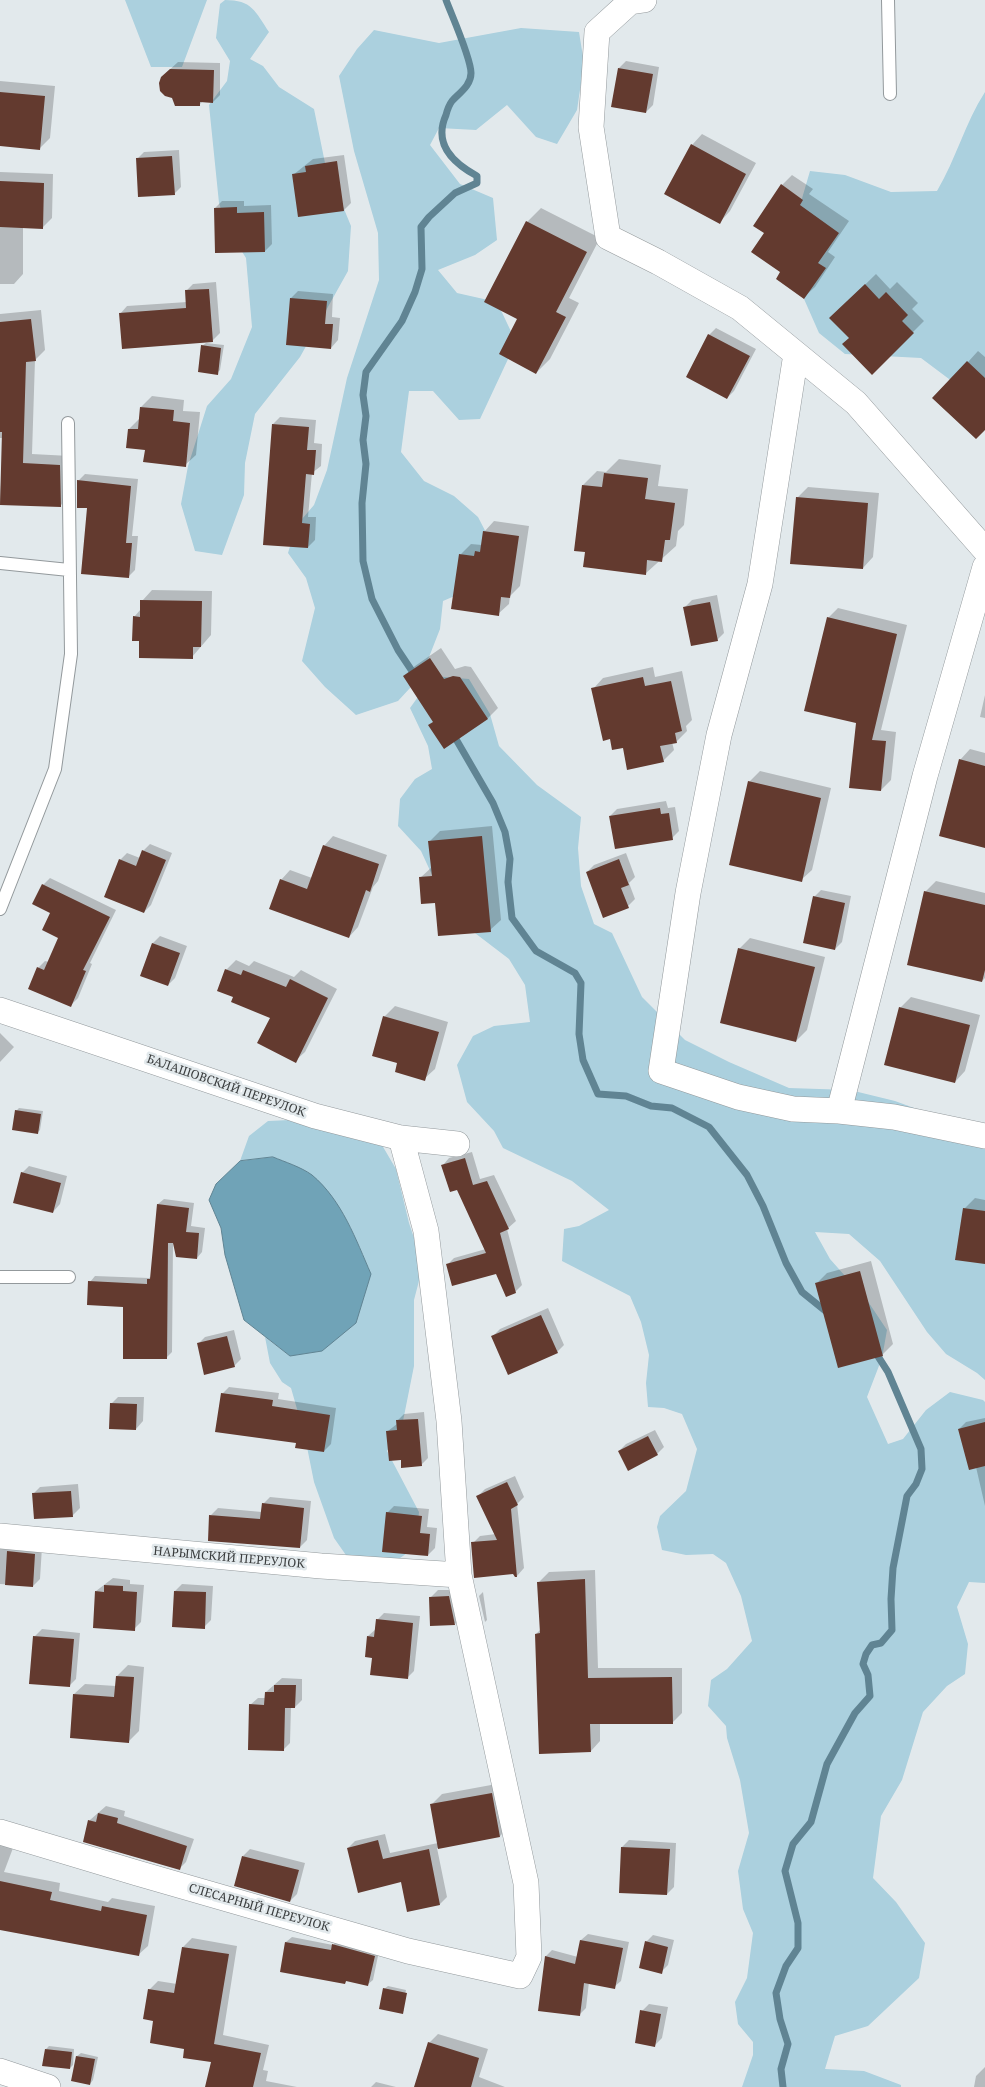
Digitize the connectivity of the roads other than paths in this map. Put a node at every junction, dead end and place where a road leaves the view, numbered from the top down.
1 (644, 0) edge
2 (888, 0) edge
3 (890, 94) dead end
4 (796, 354) junction
5 (68, 423) dead end
6 (985, 550) edge
7 (0, 563) edge
8 (985, 567) edge
9 (69, 570) junction
10 (0, 909) edge
11 (0, 1010) edge
12 (839, 1111) junction
13 (985, 1136) edge
14 (401, 1138) junction
15 (457, 1144) dead end
16 (0, 1277) edge
17 (69, 1277) dead end
18 (0, 1536) edge
19 (459, 1576) junction
20 (0, 1832) edge
21 (0, 2071) edge
22 (48, 2087) edge

1 - 4 street
2 - 3 lane
4 - 6 street
4 - 12 street
5 - 9 lane
7 - 9 lane
8 - 12 street
9 - 10 lane
11 - 14 street, БАЛАШОВСКИЙ ПЕРЕУЛОК
12 - 13 street
14 - 15 street, БАЛАШОВСКИЙ ПЕРЕУЛОК
14 - 19 street
16 - 17 lane
18 - 19 street, НАРЫМСКИЙ ПЕРЕУЛОК
19 - 20 street, СЛЕСАРНЫЙ ПЕРЕУЛОК
21 - 22 street

